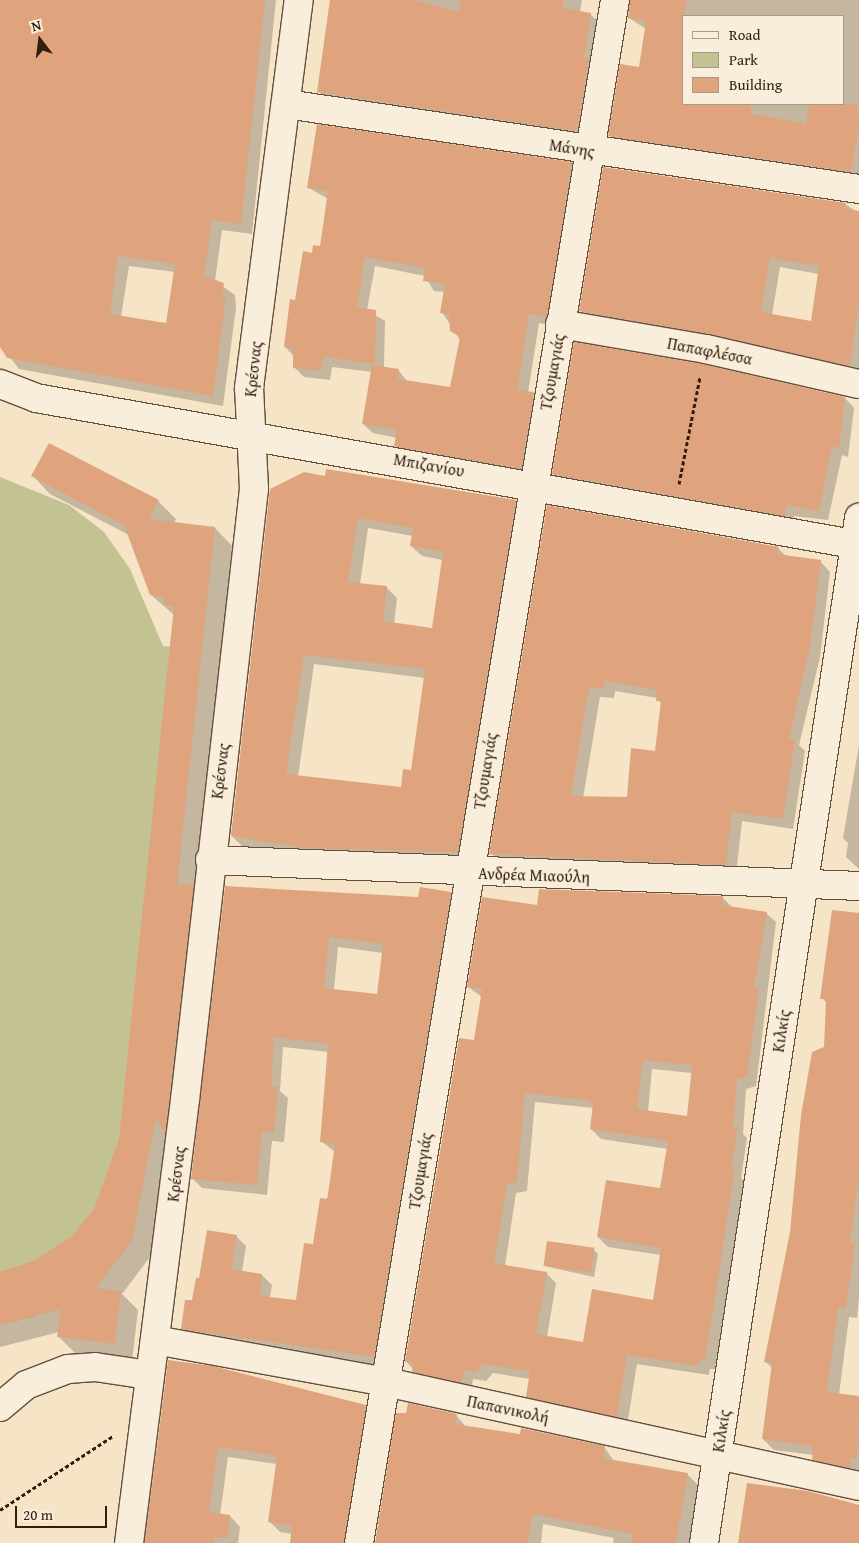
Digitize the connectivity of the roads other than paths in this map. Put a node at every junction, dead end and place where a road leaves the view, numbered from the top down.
1 (299, 0) edge
2 (614, 0) edge
3 (286, 104) junction
4 (591, 151) junction
5 (859, 189) edge
6 (560, 324) junction
7 (0, 384) edge
8 (859, 384) edge
9 (248, 433) junction
10 (533, 484) junction
11 (858, 536) edge
12 (210, 860) junction
13 (468, 873) junction
14 (804, 884) junction
15 (859, 886) edge
16 (155, 1340) junction
17 (149, 1375) junction
18 (386, 1382) junction
19 (0, 1407) edge
20 (717, 1455) junction
21 (859, 1486) edge
22 (129, 1543) edge
23 (359, 1543) edge
24 (704, 1543) edge

1 - 3 street, Κρέσνας
2 - 4 street, Τζουμαγιάς
3 - 4 street, Μάνης
3 - 9 street, Κρέσνας
4 - 5 street, Μάνης
4 - 6 street, Τζουμαγιάς
6 - 8 street, Παπαφλέσσα
6 - 10 street, Τζουμαγιάς
7 - 9 street, Μπιζανίου
9 - 10 street, Μπιζανίου
9 - 12 street, Κρέσνας
10 - 11 street, Μπιζανίου
10 - 13 street, Τζουμαγιάς
11 - 14 street, Κιλκίς
12 - 13 street, Ανδρέα Μιαούλη
12 - 16 street, Κρέσνας
13 - 14 street, Ανδρέα Μιαούλη
13 - 18 street, Τζουμαγιάς
14 - 15 street, Ανδρέα Μιαούλη
14 - 20 street, Κιλκίς
16 - 17 street, Κρέσνας
16 - 18 street, Παπανικολή
17 - 19 street
17 - 22 street, Κρέσνας
18 - 20 street, Παπανικολή
18 - 23 street, Τζουμαγιάς
20 - 21 street, Παπανικολή
20 - 24 street, Κιλκίς

